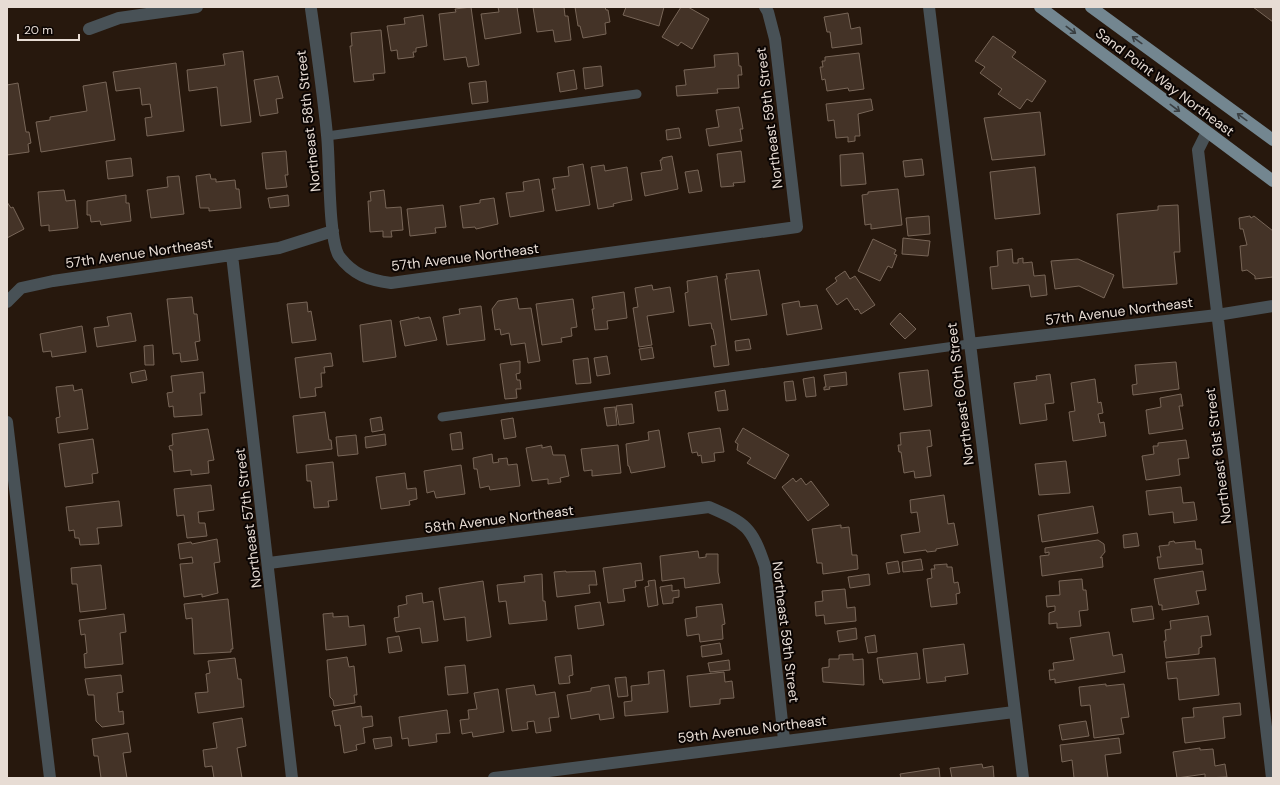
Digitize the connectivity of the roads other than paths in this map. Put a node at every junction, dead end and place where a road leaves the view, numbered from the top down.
1 (196, 7) edge
2 (765, 7) edge
3 (929, 7) edge
4 (1040, 7) edge
5 (1091, 7) edge
6 (311, 8) edge
7 (89, 29) dead end
8 (637, 94) dead end
9 (1207, 132) junction
10 (327, 136) junction
11 (1273, 140) edge
12 (1273, 181) edge
13 (797, 227) joint
14 (333, 231) junction
15 (232, 255) junction
16 (7, 302) edge
17 (1273, 306) edge
18 (1217, 315) junction
19 (969, 344) junction
20 (442, 416) dead end
21 (7, 422) edge
22 (731, 517) joint
23 (268, 563) junction
24 (1014, 712) junction
25 (784, 740) junction
26 (50, 778) edge
27 (292, 778) edge
28 (494, 778) edge
29 (1023, 778) edge
30 (1272, 778) edge

1 - 7 street
2 - 13 street, Northeast 59th Street
3 - 19 street, Northeast 60th Street
4 -> 9 main road, Sand Point Way Northeast
11 -> 5 main road, Sand Point Way Northeast
6 - 10 street, Northeast 58th Street
8 - 10 lane
9 - 12 main road, Sand Point Way Northeast
9 - 18 street, Northeast 61st Street
10 - 14 street, Northeast 58th Street
13 - 14 street, 57th Avenue Northeast
14 - 15 street, 57th Avenue Northeast
15 - 16 street, 57th Avenue Northeast
15 - 23 street, Northeast 57th Street
17 - 18 street, 57th Avenue Northeast
18 - 19 street, 57th Avenue Northeast
18 - 30 street, Northeast 61st Street
19 - 20 lane
19 - 24 street, Northeast 60th Street
21 - 26 street
22 - 23 street, 58th Avenue Northeast
22 - 25 street, Northeast 59th Street
23 - 27 street, Northeast 57th Street
24 - 25 street, 59th Avenue Northeast
24 - 29 street, Northeast 60th Street
25 - 28 street, 59th Avenue Northeast

